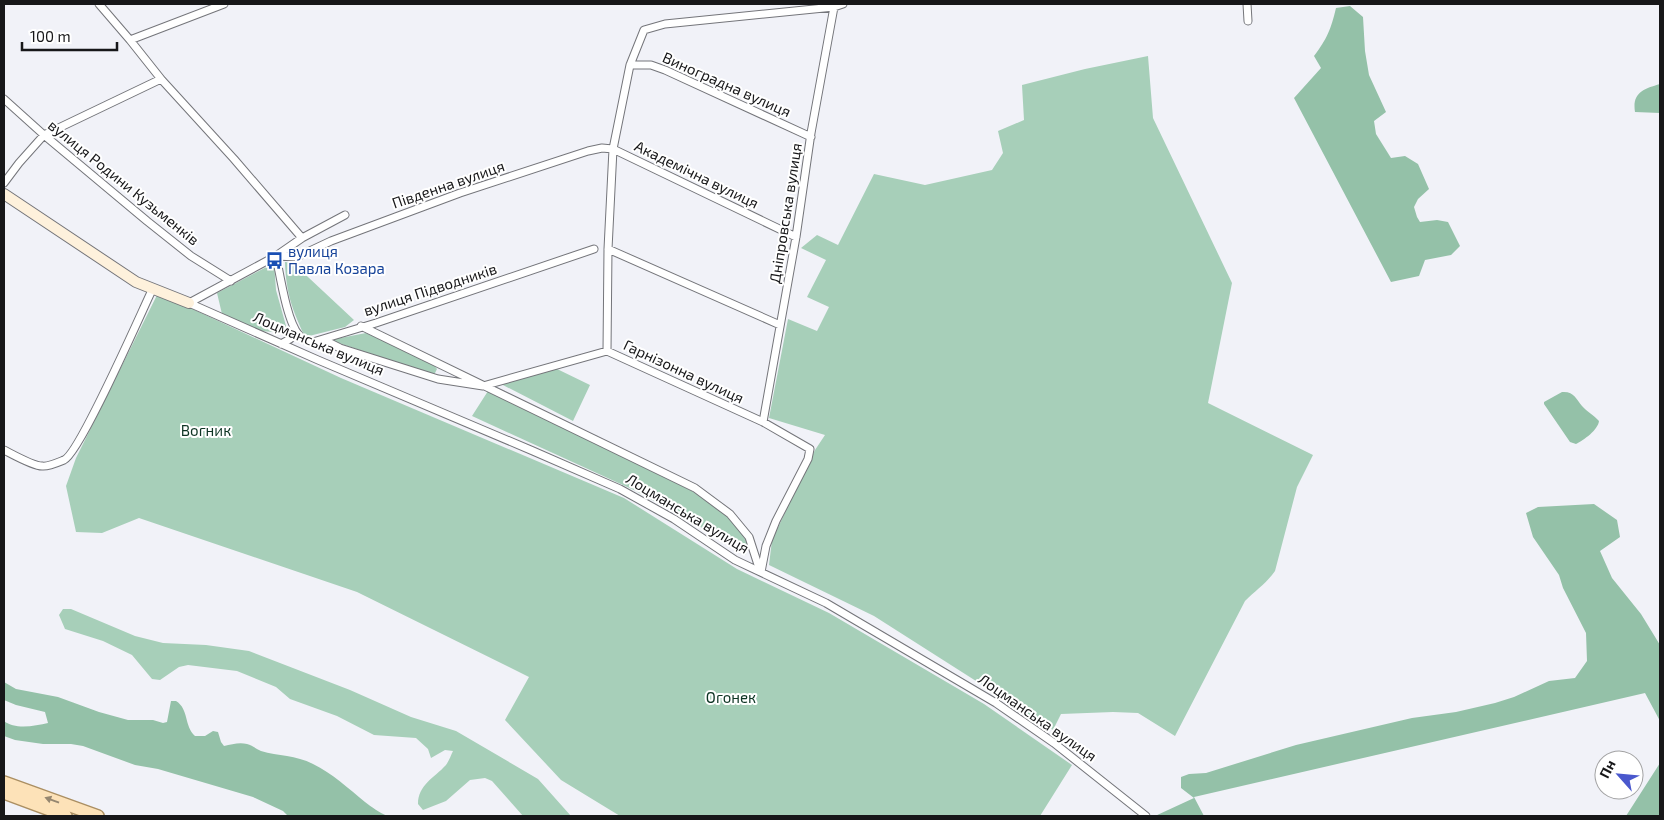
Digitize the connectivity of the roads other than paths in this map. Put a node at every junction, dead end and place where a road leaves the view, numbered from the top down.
1 (99, 4) edge
2 (224, 4) edge
3 (844, 4) edge
4 (1246, 4) edge
5 (834, 7) junction
6 (1248, 21) dead end
7 (130, 40) junction
8 (630, 65) junction
9 (161, 80) junction
10 (4, 99) edge
11 (44, 135) junction
12 (810, 137) junction
13 (613, 149) junction
14 (4, 183) edge
15 (4, 194) edge
16 (346, 215) dead end
17 (796, 237) junction
18 (302, 238) junction
19 (594, 249) dead end
20 (608, 249) junction
21 (276, 256) junction
22 (231, 281) junction
23 (153, 288) junction
24 (189, 303) junction
25 (780, 325) junction
26 (361, 326) junction
27 (296, 331) junction
28 (324, 340) junction
29 (281, 344) junction
30 (607, 351) junction
31 (483, 386) junction
32 (763, 422) junction
33 (4, 450) edge
34 (761, 572) junction
35 (4, 782) edge
36 (4, 793) edge
37 (66, 816) edge
38 (98, 816) edge
39 (1146, 816) edge

1 - 7 street
2 - 7 street
3 - 5 street
4 - 6 street
5 - 8 street
5 - 12 street, Дніпровська вулиця
7 - 9 street
8 - 12 street, Виноградна вулиця
8 - 13 street
9 - 11 street
9 - 18 street
10 - 11 street, вулиця Родини Кузьменків
11 - 14 street
11 - 22 street, вулиця Родини Кузьменків
12 - 17 street, Дніпровська вулиця
13 - 17 street, Академічна вулиця
13 - 20 street
13 - 21 street, Південна вулиця
15 - 23 street, Лоцманська вулиця
16 - 18 street
17 - 25 street, Дніпровська вулиця
18 - 21 street
19 - 26 street, вулиця Підводників
20 - 25 street
20 - 30 street
21 - 22 street
21 - 27 street
22 - 24 street
23 - 24 street, Лоцманська вулиця
23 - 33 street
24 - 29 street, Лоцманська вулиця
25 - 32 street, Дніпровська вулиця
26 - 28 street, вулиця Підводників
26 - 31 street
27 - 28 street
27 - 29 street
28 - 31 street
29 - 34 street, Лоцманська вулиця
30 - 31 street, Гарнізонна вулиця
30 - 32 street, Гарнізонна вулиця
31 - 34 street
32 - 34 street, Гарнізонна вулиця
34 - 39 street, Лоцманська вулиця
38 -> 35 main road
36 - 37 main road

